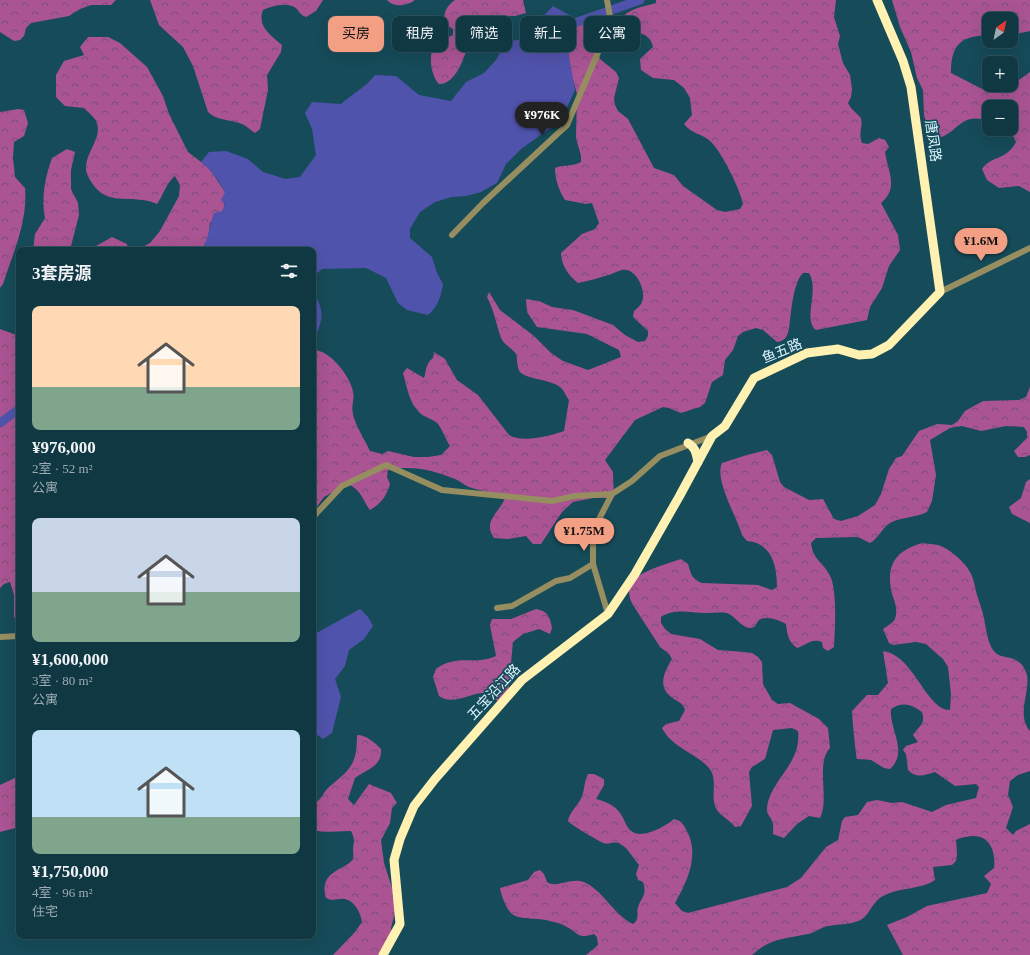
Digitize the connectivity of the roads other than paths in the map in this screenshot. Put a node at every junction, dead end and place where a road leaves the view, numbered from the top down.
1 (607, 0) edge
2 (877, 0) edge
3 (452, 235) dead end
4 (1030, 248) edge
5 (940, 292) junction
6 (712, 436) junction
7 (688, 444) junction
8 (698, 462) junction
9 (612, 494) junction
10 (316, 514) edge
11 (594, 564) junction
12 (497, 608) dead end
13 (608, 614) junction
14 (16, 636) edge
15 (0, 637) edge
16 (383, 955) edge

1 - 3 street
2 - 5 highway, 唐凤路
4 - 5 street
5 - 6 highway, 鱼五路
6 - 7 street
6 - 8 highway, 五宝沿江路
7 - 8 highway
7 - 9 street
8 - 13 highway, 五宝沿江路
9 - 10 street
9 - 11 street
11 - 12 street
11 - 13 street
13 - 16 highway, 五宝沿江路
14 - 15 street

